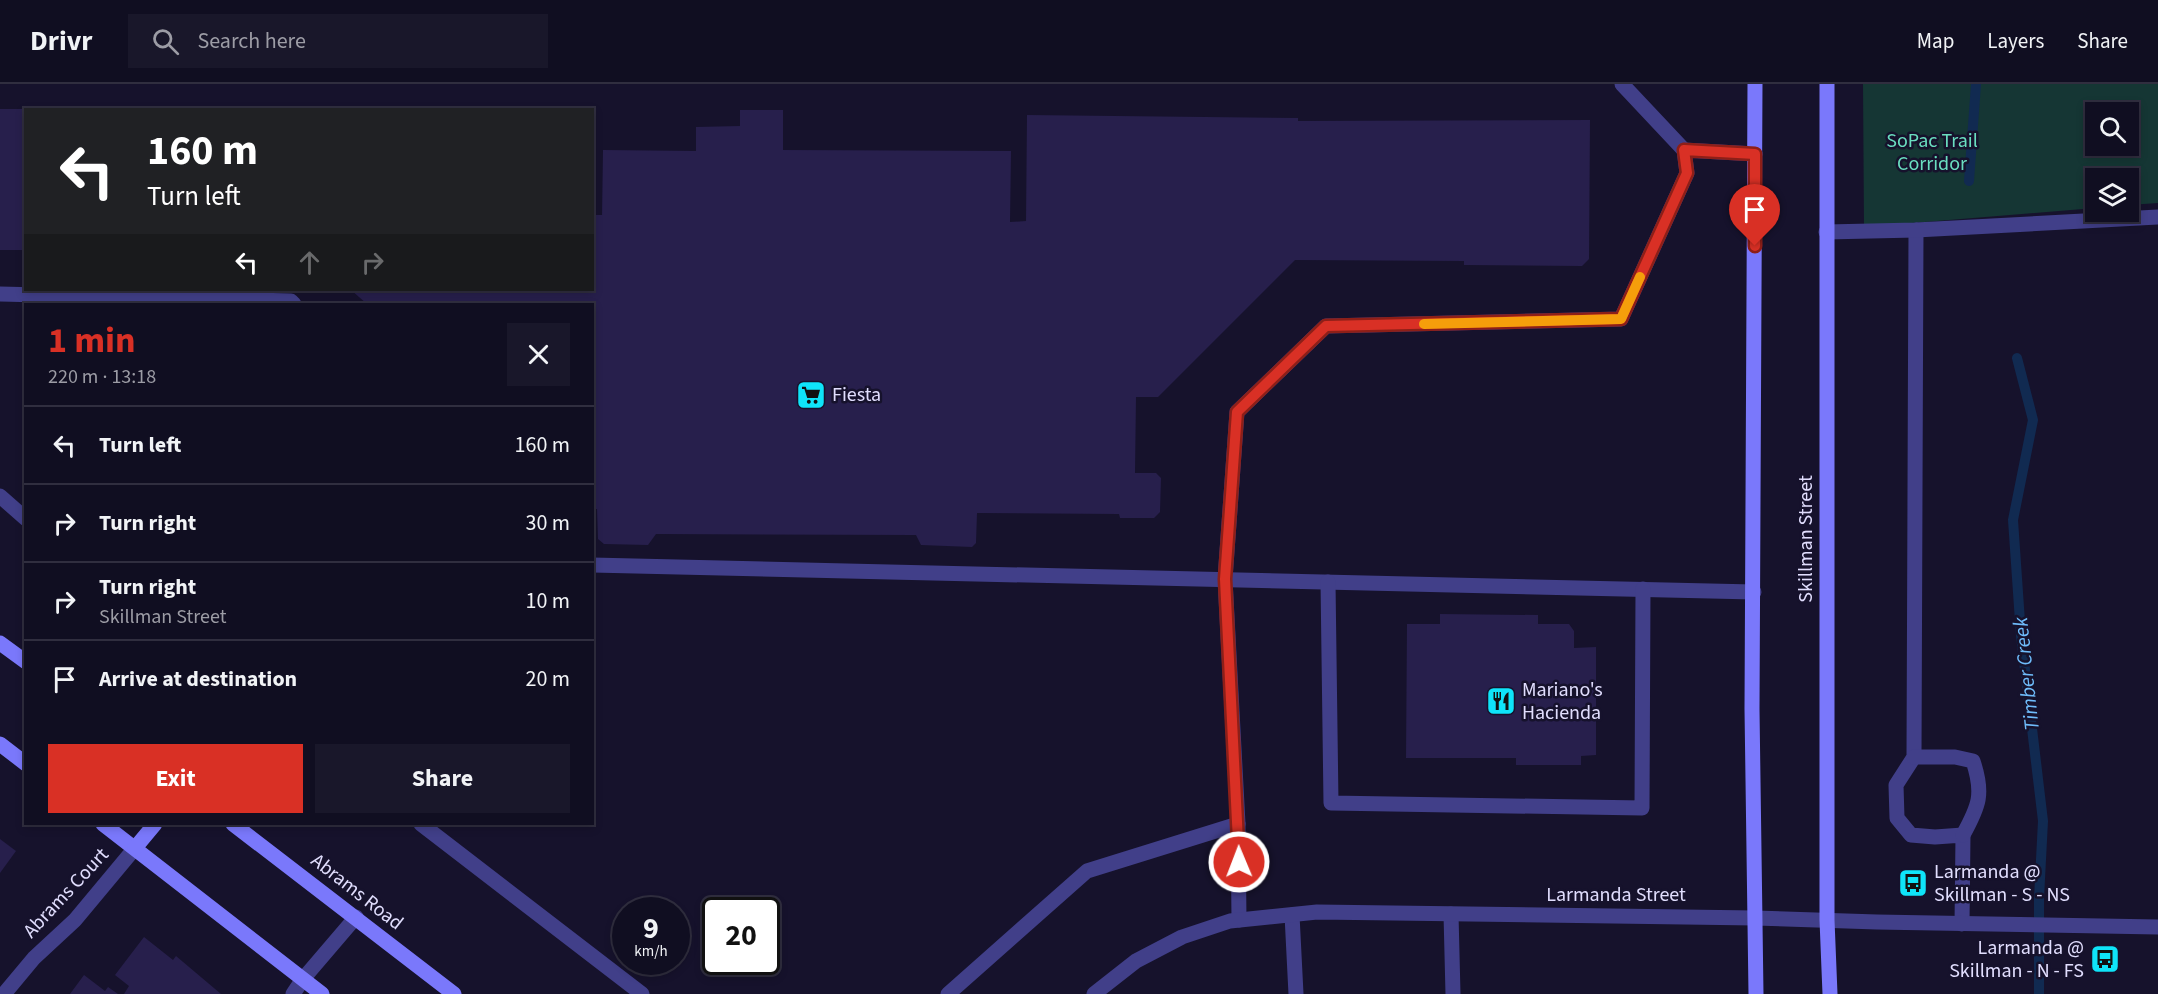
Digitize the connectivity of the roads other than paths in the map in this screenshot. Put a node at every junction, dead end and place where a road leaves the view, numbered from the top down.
1 (1622, 84) edge
2 (1755, 84) edge
3 (1827, 84) edge
4 (1684, 150) junction
5 (1755, 154) junction
6 (2158, 217) edge
7 (1917, 230) junction
8 (1826, 232) junction
9 (0, 294) edge
10 (293, 303) edge
11 (0, 496) edge
12 (24, 517) edge
13 (594, 565) edge
14 (1225, 579) junction
15 (1328, 582) junction
16 (1643, 589) junction
17 (1754, 592) junction
18 (0, 643) edge
19 (24, 661) edge
20 (0, 744) edge
21 (1914, 757) junction
22 (24, 762) edge
23 (1238, 824) junction
24 (104, 825) edge
25 (154, 825) edge
26 (234, 825) edge
27 (423, 825) edge
28 (1963, 835) junction
29 (135, 848) junction
30 (1451, 914) junction
31 (1292, 915) junction
32 (356, 917) junction
33 (1755, 918) junction
34 (1239, 920) junction
35 (1827, 920) junction
36 (1962, 924) junction
37 (2158, 927) edge
38 (303, 979) junction
39 (4, 994) edge
40 (293, 994) edge
41 (322, 994) edge
42 (454, 994) edge
43 (642, 994) edge
44 (948, 994) edge
45 (1094, 994) edge
46 (1296, 994) edge
47 (1452, 994) edge
48 (1756, 994) edge
49 (1830, 994) edge

1 - 4 street
2 - 5 main road
3 - 8 main road, Skillman Street
4 - 5 street
4 - 14 street
5 - 17 main road
6 - 7 street
7 - 8 street
7 - 21 street
8 - 35 main road, Skillman Street
9 - 10 street
11 - 12 street
13 - 14 street
14 - 15 street
14 - 23 street
15 - 16 street
15 - 16 street
16 - 17 street
17 - 33 main road
18 - 19 main road
20 - 22 main road
21 - 28 street
21 - 28 street
23 - 34 street
23 - 44 street
24 - 29 main road
25 - 29 main road
26 - 32 main road, Abrams Road
27 - 43 street
28 - 36 street
29 - 38 main road
29 - 39 street, Abrams Court
30 - 31 street, Larmanda Street
30 - 33 street, Larmanda Street
30 - 47 street
31 - 34 street, Larmanda Street
31 - 46 street
32 - 38 street
32 - 42 main road, Abrams Road
33 - 35 street, Larmanda Street
33 - 48 main road
34 - 45 street, Larmanda Street
35 - 36 street, Larmanda Street
35 - 49 main road, Skillman Street
36 - 37 street, Larmanda Street
38 - 40 street
38 - 41 main road

